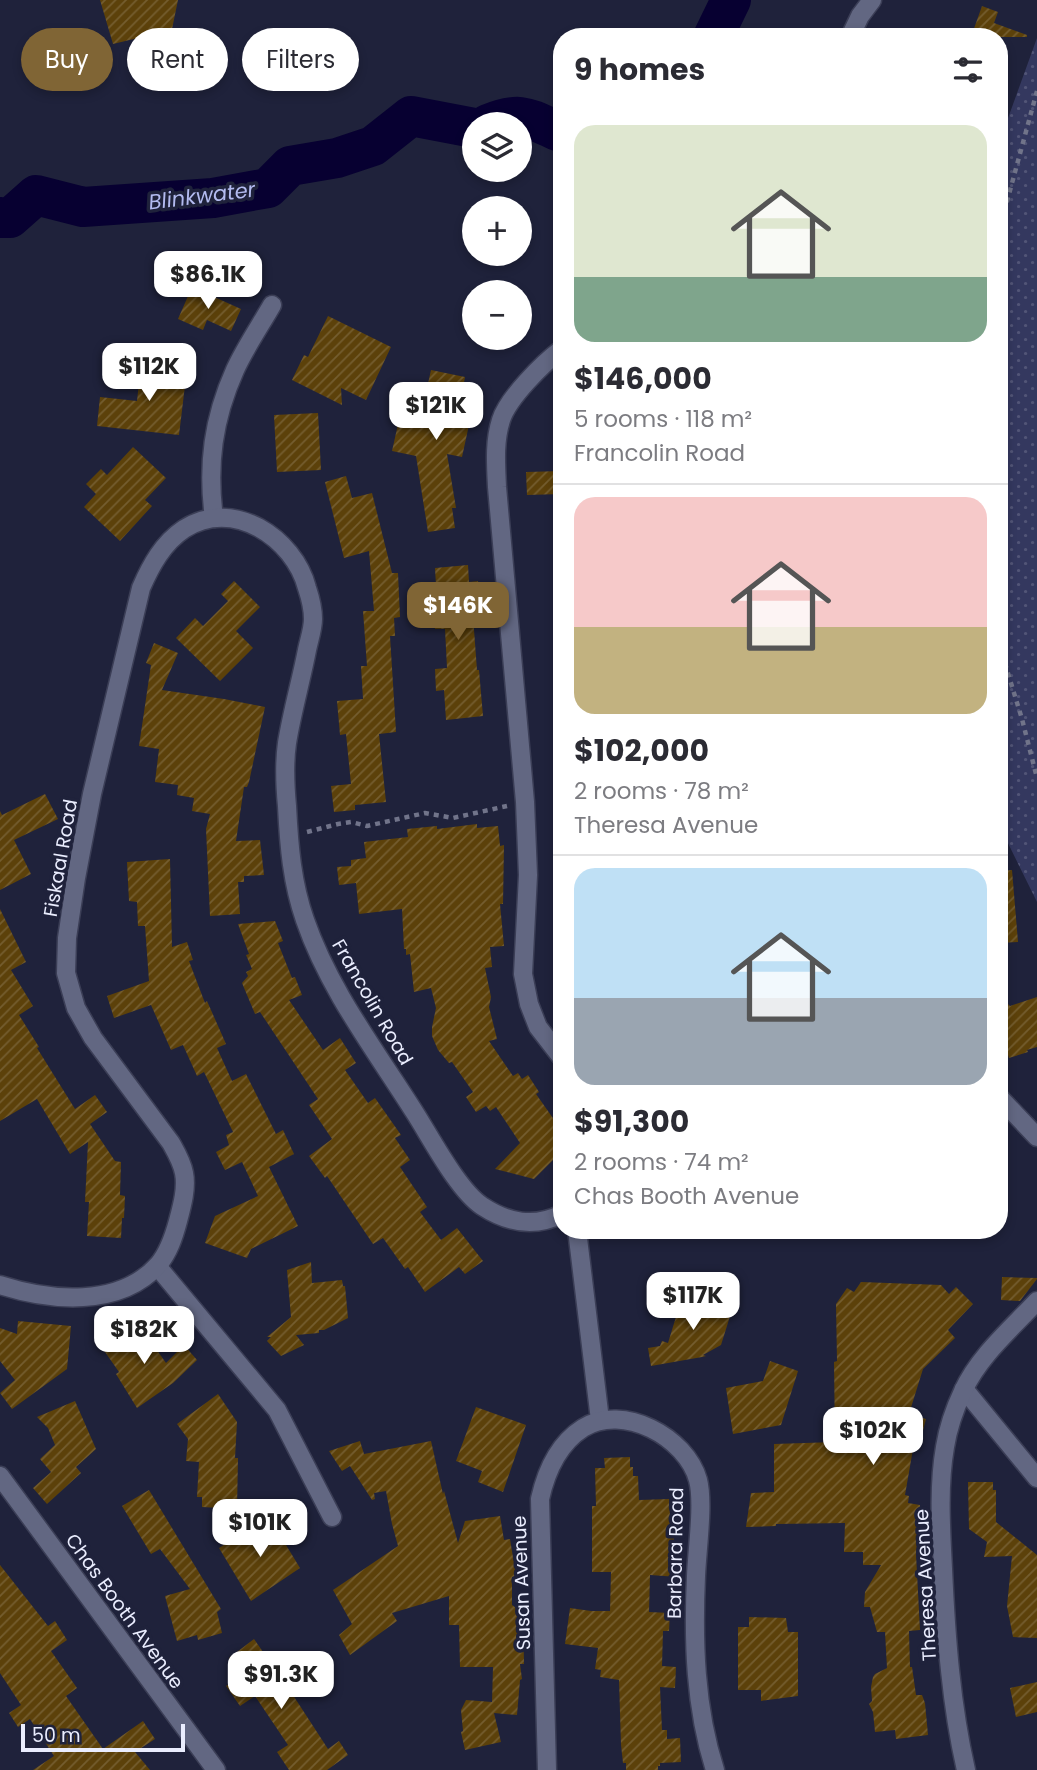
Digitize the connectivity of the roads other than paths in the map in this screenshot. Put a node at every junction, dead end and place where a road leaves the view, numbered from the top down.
1 (872, 0) edge
2 (854, 28) edge
3 (272, 305) dead end
4 (553, 358) edge
5 (215, 518) junction
6 (553, 1046) edge
7 (1008, 1106) edge
8 (1037, 1137) edge
9 (553, 1218) edge
10 (578, 1239) edge
11 (157, 1266) junction
12 (0, 1285) edge
13 (1037, 1301) edge
14 (964, 1389) junction
15 (600, 1420) junction
16 (0, 1476) edge
17 (1037, 1478) edge
18 (332, 1517) dead end
19 (216, 1770) edge
20 (547, 1770) edge
21 (715, 1770) edge
22 (967, 1770) edge

1 - 2 street
3 - 5 street
4 - 6 street
5 - 9 street, Francolin Road
5 - 11 street, Fiskaal Road
7 - 8 street
10 - 15 street
11 - 12 street, Fiskaal Road
11 - 18 street
13 - 14 street, Theresa Avenue
14 - 17 street
14 - 22 street, Theresa Avenue
15 - 20 street, Susan Avenue
15 - 21 street, Barbara Road
16 - 19 street, Chas Booth Avenue

